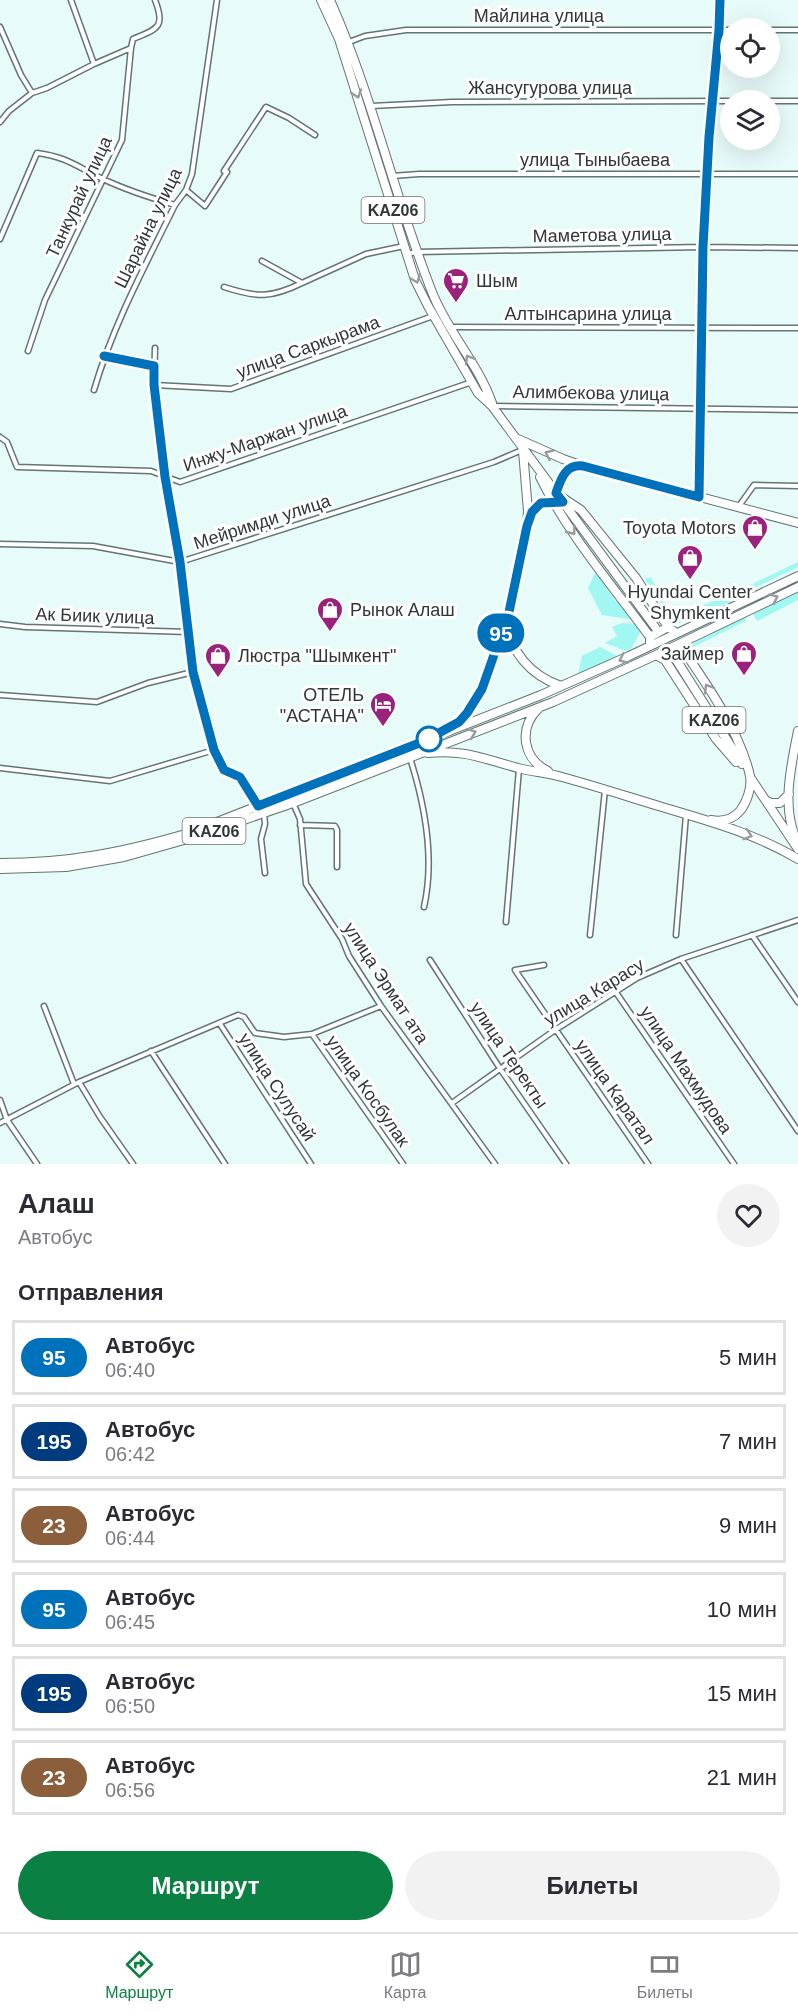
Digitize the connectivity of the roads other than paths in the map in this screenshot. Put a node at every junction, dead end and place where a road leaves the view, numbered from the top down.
1 (71, 0) edge
2 (154, 0) edge
3 (217, 0) edge
4 (321, 0) edge
5 (330, 0) edge
6 (720, 0) edge
7 (0, 27) edge
8 (719, 30) junction
9 (780, 30) edge
10 (798, 30) edge
11 (348, 42) junction
12 (131, 48) junction
13 (94, 64) junction
14 (32, 93) junction
15 (711, 101) junction
16 (720, 101) edge
17 (780, 101) edge
18 (798, 101) edge
19 (370, 106) junction
20 (0, 122) edge
21 (315, 135) dead end
22 (706, 173) junction
23 (798, 174) edge
24 (392, 176) junction
25 (103, 179) junction
26 (186, 190) junction
27 (175, 205) junction
28 (0, 239) edge
29 (404, 246) junction
30 (703, 247) junction
31 (798, 248) edge
32 (416, 252) junction
33 (407, 255) junction
34 (262, 261) dead end
35 (302, 283) junction
36 (224, 287) dead end
37 (434, 316) junction
38 (449, 327) junction
39 (702, 328) junction
40 (798, 328) edge
41 (155, 348) dead end
42 (28, 351) dead end
43 (104, 356) junction
44 (154, 366) junction
45 (480, 377) junction
46 (471, 382) junction
47 (154, 385) junction
48 (93, 390) dead end
49 (492, 406) junction
50 (700, 408) junction
51 (798, 410) edge
52 (0, 437) edge
53 (517, 439) junction
54 (523, 449) junction
55 (533, 462) junction
56 (583, 466) junction
57 (165, 477) junction
58 (798, 486) edge
59 (556, 493) junction
60 (699, 497) junction
61 (552, 502) junction
62 (563, 502) junction
63 (739, 507) junction
64 (798, 523) edge
65 (527, 526) junction
66 (0, 544) edge
67 (180, 562) junction
68 (798, 576) edge
69 (798, 587) edge
70 (509, 612) junction
71 (0, 624) edge
72 (656, 627) dead end
73 (668, 627) junction
74 (189, 632) junction
75 (676, 633) junction
76 (650, 641) junction
77 (684, 642) junction
78 (684, 651) junction
79 (656, 655) junction
80 (666, 660) junction
81 (677, 662) dead end
82 (193, 672) junction
83 (561, 686) junction
84 (0, 695) edge
85 (542, 706) junction
86 (798, 731) edge
87 (422, 742) junction
88 (214, 750) junction
89 (414, 755) junction
90 (0, 768) edge
91 (519, 768) junction
92 (560, 777) junction
93 (751, 778) junction
94 (605, 790) junction
95 (790, 793) junction
96 (764, 799) junction
97 (293, 803) junction
98 (261, 809) junction
99 (686, 814) junction
100 (695, 817) junction
101 (300, 825) junction
102 (798, 842) edge
103 (798, 849) edge
104 (798, 859) edge
105 (0, 863) edge
106 (337, 867) dead end
107 (0, 869) edge
108 (265, 873) dead end
109 (424, 908) dead end
110 (798, 920) edge
111 (506, 922) dead end
112 (590, 935) dead end
113 (676, 935) dead end
114 (752, 935) junction
115 (681, 959) junction
116 (430, 960) dead end
117 (544, 965) dead end
118 (615, 991) junction
119 (798, 1002) edge
120 (44, 1006) dead end
121 (381, 1006) junction
122 (220, 1024) junction
123 (555, 1030) junction
124 (312, 1034) junction
125 (151, 1051) junction
126 (501, 1070) junction
127 (76, 1083) junction
128 (0, 1100) edge
129 (452, 1103) junction
130 (7, 1120) junction
131 (0, 1123) edge
132 (798, 1131) edge
133 (494, 1163) edge
134 (37, 1164) edge
135 (133, 1164) edge
136 (225, 1164) edge
137 (311, 1164) edge
138 (403, 1164) edge
139 (488, 1164) edge
140 (566, 1164) edge
141 (648, 1164) edge
142 (734, 1164) edge

1 - 13 street
2 - 12 street, Танкурай улица
3 - 26 street, Шарайна улица
4 -> 29 highway, KАZ06
5 - 11 highway, KАZ06
6 - 8 street
7 - 14 street
8 - 11 street, Майлина улица
8 - 15 street
9 - 10 street
11 - 19 highway, KАZ06
12 - 13 street
12 - 25 street, Танкурай улица
13 - 14 street
14 - 20 street
15 - 16 street, Жансугурова улица
15 - 19 street, Жансугурова улица
15 - 22 street
17 - 18 street
19 - 24 highway, KАZ06
21 - 26 street
22 - 23 street, улица Тыныбаева
22 - 24 street, улица Тыныбаева
22 - 30 street
24 - 32 highway, KАZ06
25 - 27 street
25 - 28 street
25 - 42 street, Танкурай улица
26 - 27 street, Шарайна улица
27 - 43 street, Шарайна улица
29 - 33 highway, KАZ06
29 - 35 street
30 - 31 street, Маметова улица
30 - 32 street, Маметова улица
30 - 39 street
32 - 33 street, Маметова улица
32 - 38 highway, KАZ06
33 -> 37 highway, KАZ06
34 - 35 street
35 - 36 street
37 - 46 highway, KАZ06
37 - 47 street, улица Саркырама
38 - 39 street, Алтынсарина улица
45 -> 38 highway, KАZ06
39 - 40 street, Алтынсарина улица
39 - 50 street
41 - 44 street
43 - 44 street
43 - 48 street, Шарайна улица
44 - 47 street
45 - 46 street, Инжу-Маржан улица
45 - 49 highway, KАZ06
46 - 49 highway, KАZ06
46 - 57 street, Инжу-Маржан улица
47 - 57 street
49 - 50 street, Алимбекова улица
49 - 53 highway, KАZ06
50 - 51 street, Алимбекова улица
50 - 60 street
52 - 57 street, Инжу-Маржан улица
53 - 54 highway, KАZ06
56 -> 53 highway
54 - 55 highway, KАZ06
54 - 65 highway, KАZ06
54 - 67 street, Мейримди улица
55 - 59 highway, KАZ06
55 - 61 highway
56 - 59 highway
56 - 60 highway
57 - 67 street
58 - 63 street
59 - 62 highway, KАZ06
59 - 73 highway
60 - 63 highway
61 - 62 highway
61 - 65 highway
61 -> 76 highway
62 - 72 highway, KАZ06
63 - 64 highway
65 - 70 highway, KАZ06
66 - 67 street, Мейримди улица
67 - 74 street
68 - 75 highway, KАZ06
77 -> 69 highway, KАZ06
70 - 83 highway
70 - 87 highway, KАZ06
71 - 74 street, Ак Биик улица
73 - 75 highway
73 - 76 highway
74 - 82 street
75 - 76 highway, KАZ06
76 -> 83 highway, KАZ06
77 - 78 highway
77 - 79 highway, KАZ06
78 - 80 highway
93 -> 78 highway
79 - 80 highway
79 - 85 highway, KАZ06
80 - 93 highway
81 - 93 highway, KАZ06
82 - 84 street
82 - 88 street
83 - 87 highway, KАZ06
89 -> 85 highway, KАZ06
85 - 92 highway
86 - 95 highway
87 - 98 highway, KАZ06
88 - 90 street
88 - 98 street
89 - 91 highway
89 - 97 highway, KАZ06
89 - 109 street
91 - 92 highway
91 - 111 street
92 - 94 highway
93 - 96 highway, KАZ06
93 - 100 highway
94 - 99 highway
94 - 112 street
95 - 96 highway
95 - 102 highway
96 - 103 highway
97 - 98 highway, KАZ06
97 - 101 street, улица Эрмат ата
98 - 105 highway, KАZ06
98 - 107 highway, KАZ06
98 - 108 street
99 - 100 highway
99 - 113 street
100 -> 104 highway
101 - 106 street
101 - 121 street, улица Эрмат ата
110 - 114 street, улица Карасу
114 - 115 street, улица Карасу
114 - 119 street
115 - 118 street, улица Карасу
115 - 132 street
116 - 126 street, улица Теректы
117 - 123 street, улица Каратал
118 - 123 street, улица Карасу
118 - 142 street, улица Махмудова
120 - 127 street
121 - 124 street
121 - 129 street, улица Эрмат ата
122 - 124 street
122 - 125 street
122 - 137 street, улица Сулусай
123 - 126 street, улица Карасу
123 - 141 street, улица Каратал
124 - 138 street, улица Косбулак
125 - 127 street
125 - 136 street
126 - 129 street, улица Карасу
126 - 140 street, улица Теректы
127 - 130 street
127 - 135 street
128 - 130 street
129 - 133 street, улица Эрмат ата
130 - 131 street
130 - 134 street
133 - 139 street

